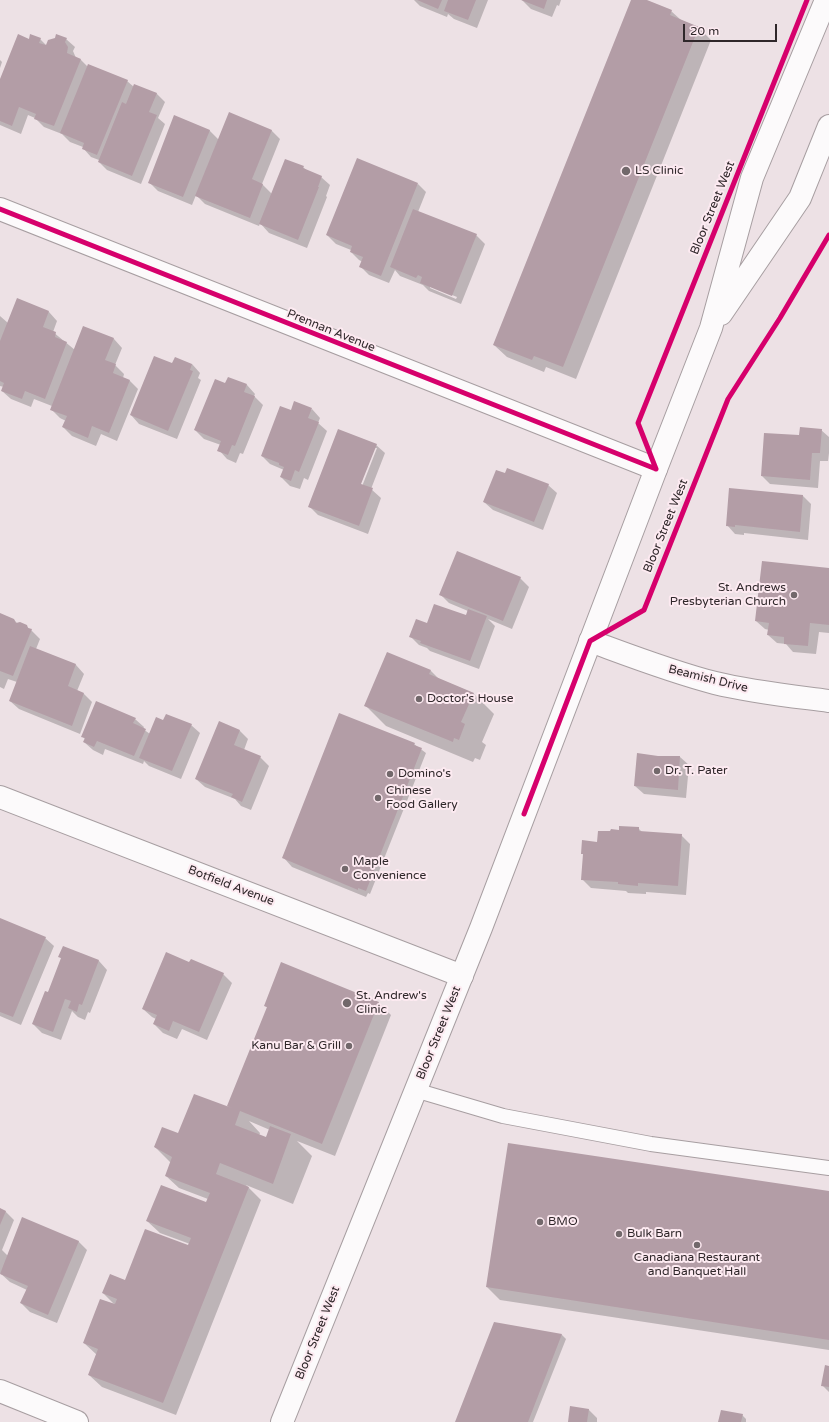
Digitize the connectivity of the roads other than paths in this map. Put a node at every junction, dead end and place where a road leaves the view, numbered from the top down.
1 (826, 0) edge
2 (829, 126) edge
3 (0, 209) edge
4 (711, 328) junction
5 (656, 469) junction
6 (590, 641) junction
7 (829, 701) edge
8 (0, 797) edge
9 (462, 976) junction
10 (415, 1090) junction
11 (829, 1168) edge
12 (0, 1391) edge
13 (77, 1422) edge
14 (282, 1422) edge

1 - 4 main road, Bloor Street West
2 - 4 main road, Bloor Street West
3 - 5 main road, Prennan Avenue
4 - 5 main road, Bloor Street West
5 - 6 main road, Bloor Street West
6 - 7 main road, Beamish Drive
6 - 9 main road, Bloor Street West
8 - 9 main road, Botfield Avenue
9 - 10 main road, Bloor Street West
10 - 11 lane
10 - 14 main road, Bloor Street West
12 - 13 main road

